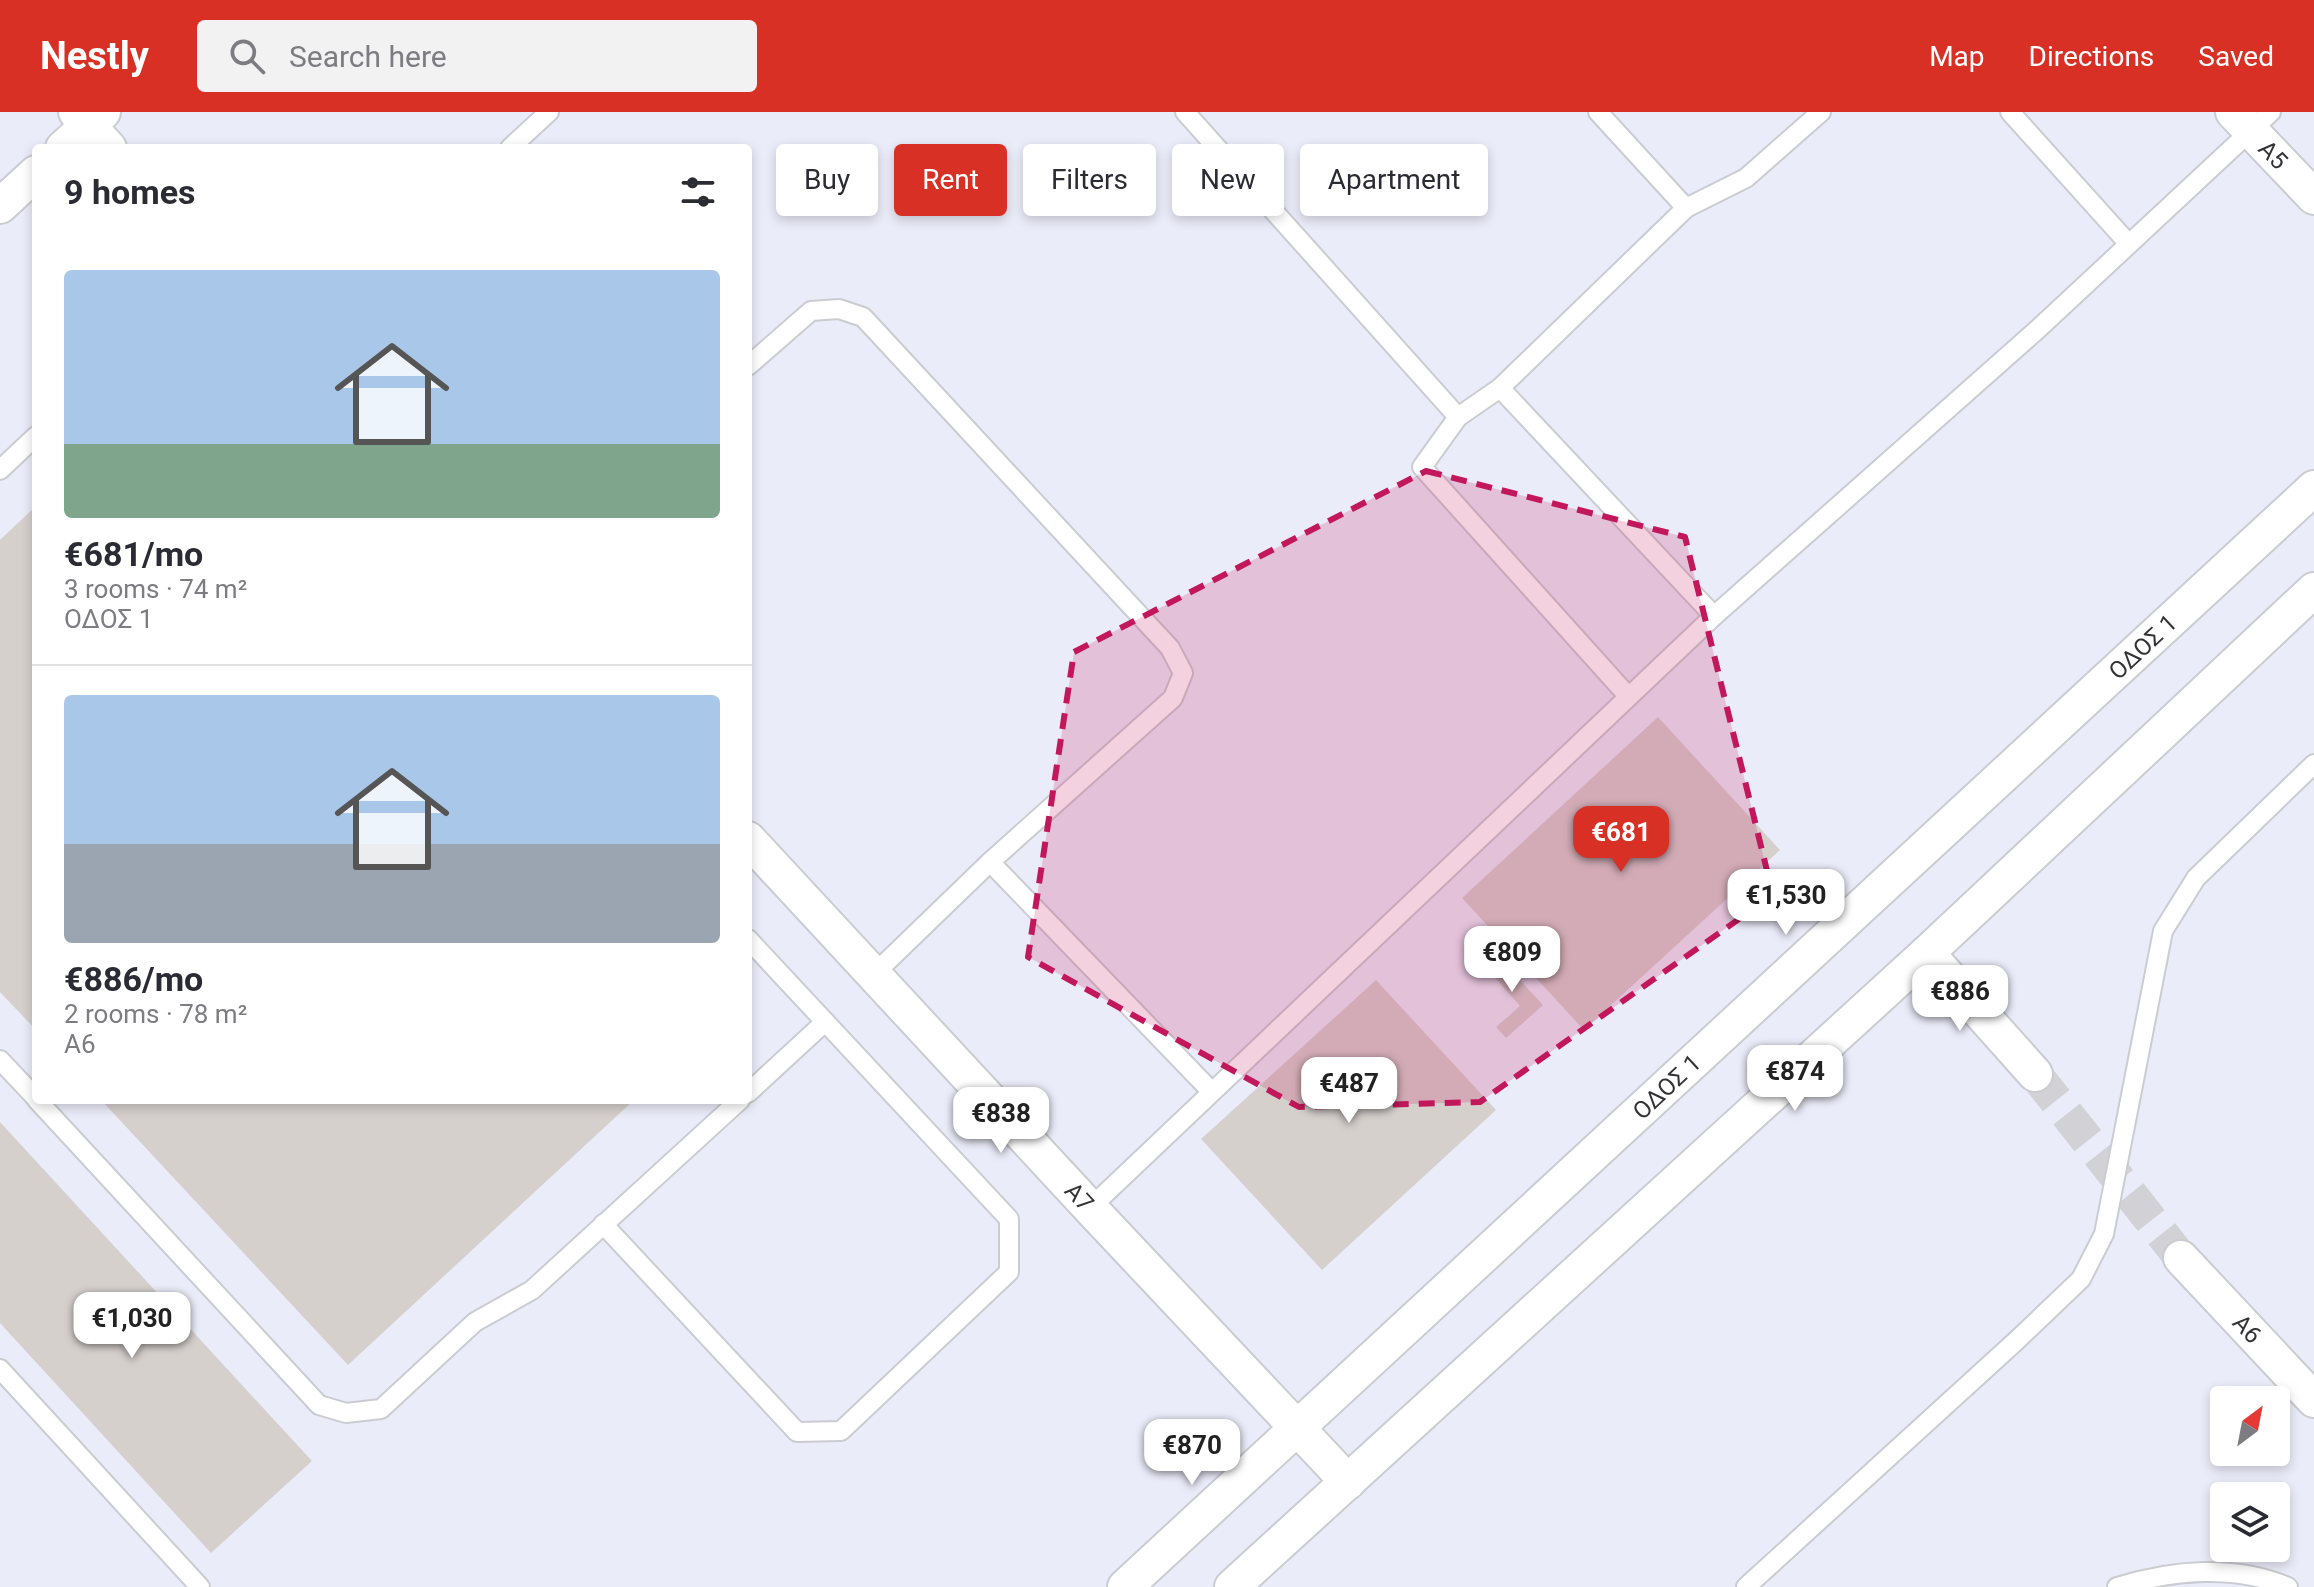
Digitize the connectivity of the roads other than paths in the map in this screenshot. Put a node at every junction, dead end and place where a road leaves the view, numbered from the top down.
1 (549, 112) edge
2 (1185, 112) edge
3 (1598, 112) edge
4 (1821, 112) edge
5 (2010, 112) edge
6 (2252, 118) edge
7 (514, 144) edge
8 (32, 177) edge
9 (2314, 197) edge
10 (0, 206) edge
11 (1686, 208) junction
12 (2128, 243) junction
13 (752, 363) edge
14 (1500, 388) junction
15 (1458, 417) junction
16 (32, 440) edge
17 (0, 470) edge
18 (2314, 488) edge
19 (2314, 590) edge
20 (1714, 616) junction
21 (1628, 696) junction
22 (2314, 764) edge
23 (752, 843) edge
24 (990, 862) junction
25 (752, 943) edge
26 (1927, 953) junction
27 (873, 975) junction
28 (825, 1022) junction
29 (0, 1060) edge
30 (2035, 1074) tunnel mouth
31 (752, 1089) edge
32 (1211, 1091) junction
33 (32, 1094) edge
34 (42, 1104) edge
35 (736, 1104) edge
36 (1090, 1208) junction
37 (603, 1224) junction
38 (2181, 1258) tunnel mouth
39 (0, 1369) edge
40 (2314, 1400) edge
41 (1298, 1429) junction
42 (1348, 1482) junction
43 (200, 1587) edge
44 (1125, 1587) edge
45 (1232, 1587) edge
46 (1746, 1587) edge
47 (2117, 1587) edge
48 (2288, 1587) edge

1 - 7 lane
2 - 15 lane
3 - 11 lane
4 - 11 lane
5 - 12 lane
6 - 9 street, Α5
6 - 12 lane
8 - 10 street
11 - 14 lane
12 - 20 lane
13 - 24 lane
14 - 15 lane
14 - 20 lane
15 - 21 lane
16 - 17 lane
18 - 41 street, ΟΔΟΣ 1
19 - 26 street
20 - 21 lane
21 - 32 lane
22 - 46 lane
23 - 27 street, Α7
24 - 27 lane
24 - 32 lane
25 - 28 lane
26 - 30 street
26 - 42 street
27 - 36 street, Α7
28 - 31 lane
28 - 37 lane
29 - 33 lane
32 - 36 lane
34 - 37 lane
35 - 37 lane
36 - 41 street, Α7
38 - 40 street, Α6
39 - 43 lane
41 - 42 street, Α7
41 - 44 street, ΟΔΟΣ 1
42 - 45 street
47 - 48 lane

